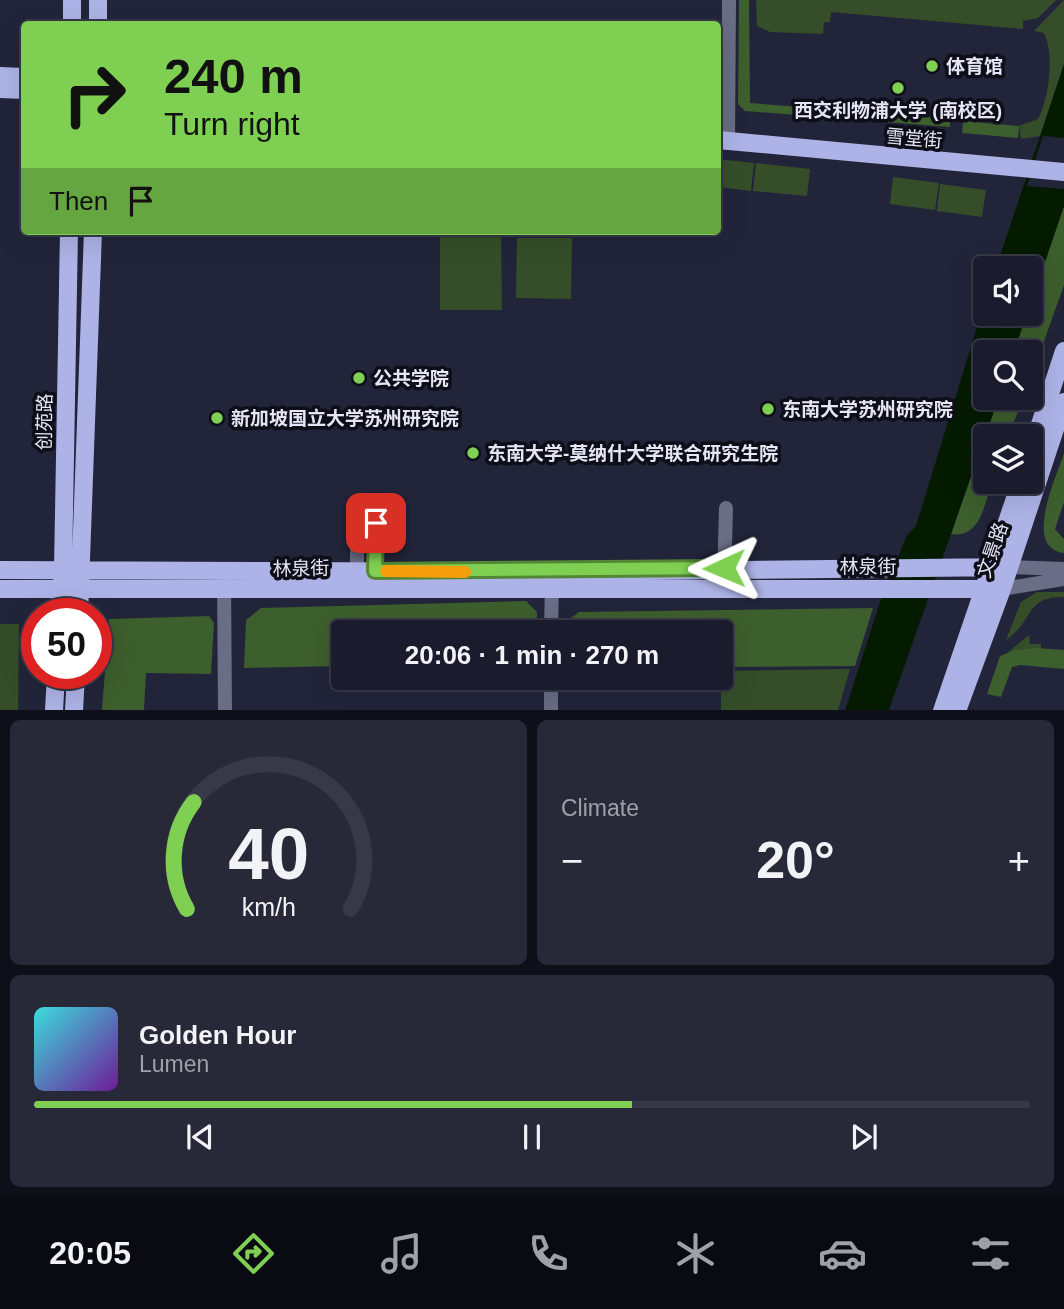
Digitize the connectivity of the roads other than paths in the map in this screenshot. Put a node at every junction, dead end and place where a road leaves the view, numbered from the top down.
1 (72, 0) edge
2 (99, 0) edge
3 (719, 0) edge
4 (729, 0) edge
5 (72, 21) edge
6 (98, 21) edge
7 (719, 21) edge
8 (0, 76) edge
9 (21, 77) edge
10 (0, 89) edge
11 (21, 90) edge
12 (721, 136) edge
13 (1064, 161) edge
14 (1028, 164) junction
15 (1064, 172) edge
16 (69, 235) edge
17 (93, 235) edge
18 (1064, 351) edge
19 (1064, 402) edge
20 (1040, 424) edge
21 (1018, 494) edge
22 (726, 508) dead end
23 (357, 523) dead end
24 (376, 523) dead end
25 (1001, 567) junction
26 (63, 569) junction
27 (82, 569) junction
28 (1064, 569) edge
29 (0, 570) edge
30 (224, 571) junction
31 (356, 571) junction
32 (375, 571) junction
33 (552, 572) junction
34 (724, 578) junction
35 (1064, 579) edge
36 (60, 588) junction
37 (81, 588) junction
38 (0, 589) edge
39 (993, 589) junction
40 (223, 590) junction
41 (551, 591) junction
42 (60, 598) edge
43 (80, 598) edge
44 (551, 620) edge
45 (55, 689) edge
46 (75, 689) edge
47 (551, 690) edge
48 (54, 710) edge
49 (74, 710) edge
50 (225, 710) edge
51 (551, 710) edge
52 (942, 710) edge
53 (957, 710) edge

1 - 5 main road
2 - 6 main road
3 - 7 street
4 - 12 street
8 - 9 main road
10 - 11 main road
12 - 14 main road, 雪堂街
13 - 14 main road, 雪堂街
14 - 15 main road, 雪堂街
16 - 26 main road, 创苑路
17 - 27 main road
18 - 20 main road
19 - 25 main road, 文景路
21 - 25 main road, 文景路
22 - 34 street
23 - 31 street
24 - 32 street
25 - 28 street, 林泉街
25 - 34 main road, 林泉街
25 - 39 main road, 文景路
26 - 27 main road, 林泉街
26 - 29 main road, 林泉街
26 - 36 main road, 创苑路
27 - 30 main road, 林泉街
27 - 37 main road
30 - 31 main road, 林泉街
30 - 40 street
31 - 32 main road, 林泉街
32 - 33 main road, 林泉街
33 - 34 main road, 林泉街
33 - 41 street
34 - 39 main road, 林泉街
34 - 41 main road, 林泉街
35 - 39 street, 林泉街
36 - 37 main road, 林泉街
36 - 38 main road, 林泉街
36 - 42 main road, 创苑路
37 - 40 main road, 林泉街
37 - 43 main road
39 - 52 main road, 文景路
39 - 53 main road, 文景路
40 - 41 main road, 林泉街
40 - 50 street
41 - 44 street
45 - 48 main road
46 - 49 main road
47 - 51 street

